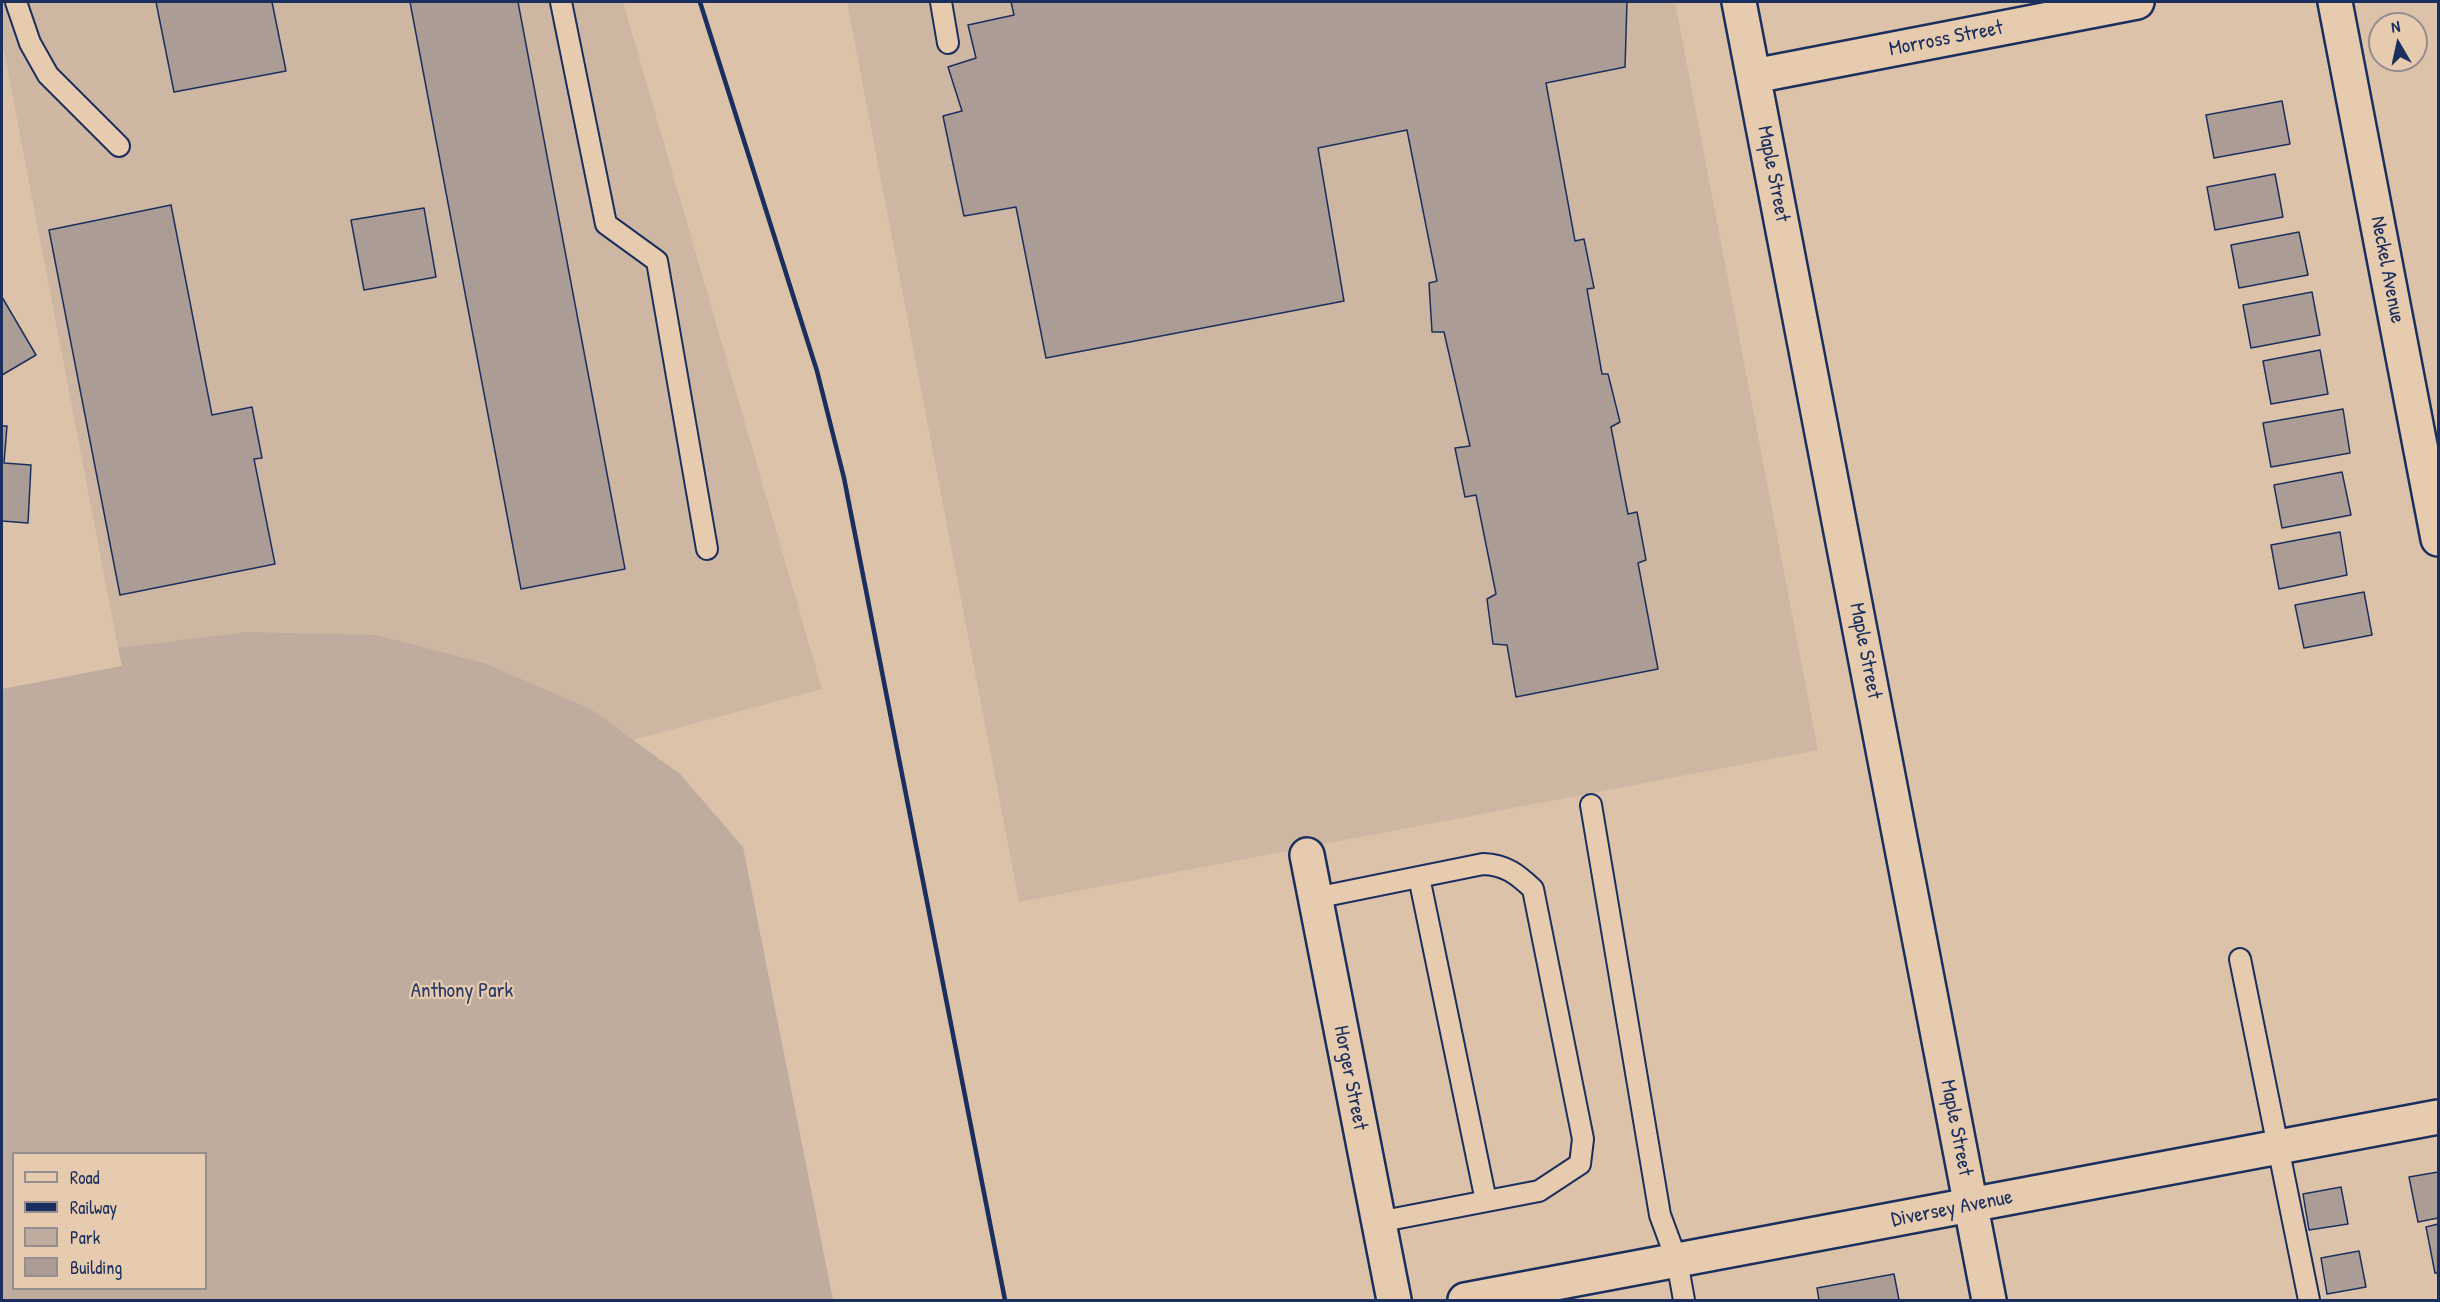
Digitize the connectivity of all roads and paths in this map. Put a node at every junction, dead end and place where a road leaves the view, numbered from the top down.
1 (16, 2) edge
2 (561, 2) edge
3 (940, 2) edge
4 (1738, 2) edge
5 (2137, 2) edge
6 (2335, 2) edge
7 (948, 43) dead end
8 (1754, 76) junction
9 (118, 146) dead end
10 (2439, 539) edge
11 (707, 549) dead end
12 (1591, 805) dead end
13 (1307, 855) dead end
14 (1419, 877) junction
15 (1315, 898) junction
16 (2240, 959) dead end
17 (2439, 1117) edge
18 (2280, 1147) junction
19 (1486, 1201) junction
20 (1971, 1205) junction
21 (1378, 1222) junction
22 (1677, 1261) junction
23 (1394, 1300) edge
24 (1465, 1300) edge
25 (1684, 1300) edge
26 (1989, 1300) edge
27 (2308, 1300) edge

1 - 9 lane
2 - 11 lane
3 - 7 lane
4 - 8 street, Maple Street
5 - 8 street, Morross Street
6 - 10 street, Neckel Avenue
8 - 20 street, Maple Street
12 - 22 lane
13 - 15 street, Horger Street
14 - 15 lane
14 - 19 lane
14 - 19 lane
15 - 21 street, Horger Street
16 - 18 lane
17 - 18 street, Diversey Avenue
18 - 20 street, Diversey Avenue
18 - 27 lane
19 - 21 lane
20 - 22 street, Diversey Avenue
20 - 26 street, Maple Street
21 - 23 street, Horger Street
22 - 24 street, Diversey Avenue
22 - 25 lane

